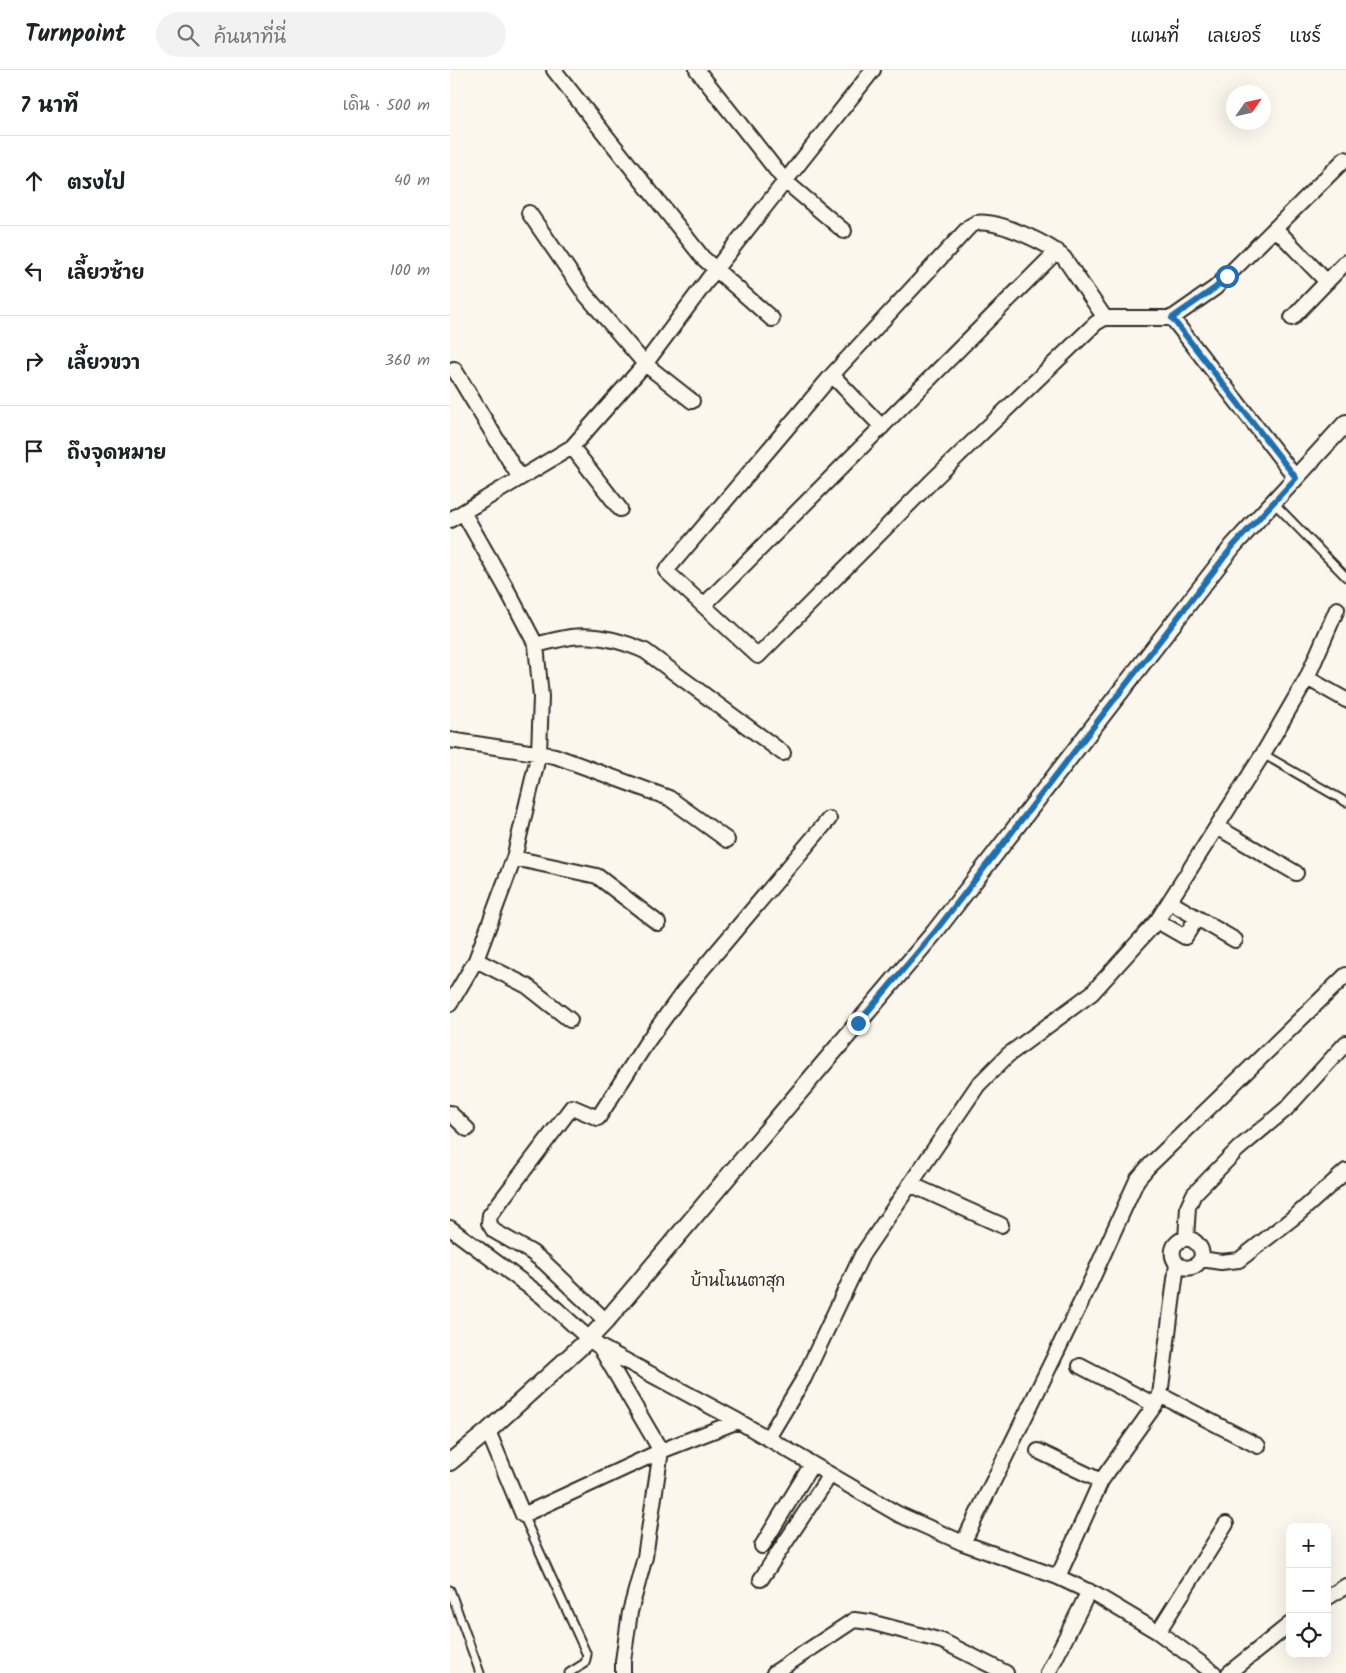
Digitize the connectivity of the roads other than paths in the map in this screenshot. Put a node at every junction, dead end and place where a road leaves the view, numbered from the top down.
1 (554, 70) edge
2 (697, 70) edge
3 (872, 70) edge
4 (1345, 159) edge
5 (785, 181) junction
6 (529, 214) dead end
7 (1275, 228) junction
8 (844, 231) dead end
9 (1057, 251) junction
10 (1346, 262) edge
11 (715, 270) junction
12 (1327, 282) junction
13 (1105, 318) junction
14 (1172, 318) junction
15 (1292, 318) dead end
16 (772, 319) dead end
17 (645, 364) junction
18 (454, 369) dead end
19 (832, 375) junction
20 (692, 401) dead end
21 (1346, 423) edge
22 (882, 426) junction
23 (572, 447) junction
24 (520, 478) junction
25 (1296, 478) junction
26 (1273, 502) junction
27 (620, 510) dead end
28 (463, 512) junction
29 (450, 520) edge
30 (1346, 577) edge
31 (704, 605) junction
32 (1337, 608) dead end
33 (536, 645) junction
34 (1308, 678) junction
35 (1346, 700) edge
36 (450, 740) edge
37 (538, 753) junction
38 (783, 753) dead end
39 (1263, 754) junction
40 (1346, 802) edge
41 (829, 819) dead end
42 (1217, 827) junction
43 (727, 840) dead end
44 (514, 858) junction
45 (1296, 873) dead end
46 (1170, 902) junction
47 (1197, 918) junction
48 (1157, 921) junction
49 (658, 922) dead end
50 (1234, 940) dead end
51 (476, 960) junction
52 (1346, 975) edge
53 (450, 1004) edge
54 (570, 1020) dead end
55 (1346, 1042) edge
56 (450, 1113) edge
57 (467, 1129) dead end
58 (1346, 1171) edge
59 (910, 1184) junction
60 (1001, 1226) dead end
61 (450, 1228) edge
62 (1186, 1239) junction
63 (1201, 1259) junction
64 (1177, 1264) junction
65 (606, 1321) junction
66 (595, 1343) junction
67 (1080, 1366) dead end
68 (1157, 1400) junction
69 (738, 1421) junction
70 (488, 1432) junction
71 (768, 1438) junction
72 (1258, 1446) dead end
73 (661, 1451) junction
74 (1038, 1451) dead end
75 (450, 1462) edge
76 (812, 1464) junction
77 (830, 1475) junction
78 (1101, 1481) junction
79 (523, 1515) junction
80 (1226, 1524) dead end
81 (963, 1543) junction
82 (762, 1546) dead end
83 (1058, 1578) junction
84 (761, 1579) dead end
85 (1346, 1586) edge
86 (450, 1590) edge
87 (1089, 1592) junction
88 (1331, 1595) edge
89 (1286, 1627) edge
90 (1158, 1632) junction
91 (480, 1673) edge
92 (569, 1673) edge
93 (624, 1673) edge
94 (774, 1673) edge
95 (1006, 1673) edge
96 (1048, 1673) edge
97 (1214, 1673) edge
98 (1229, 1673) edge

1 - 11 street
2 - 5 street
3 - 5 street
4 - 7 street
5 - 8 street
5 - 11 street
6 - 17 street
7 - 12 street
7 - 14 street
9 - 13 street
9 - 19 street
9 - 22 street
10 - 12 street
11 - 16 street
11 - 17 street
12 - 15 street
13 - 14 street
13 - 31 street
14 - 25 street
17 - 20 street
17 - 23 street
18 - 24 street
19 - 22 street
19 - 31 street
21 - 25 street
22 - 31 street
23 - 24 street
23 - 27 street
24 - 28 street
25 - 26 street
26 - 30 lane
26 - 65 street
28 - 29 street
28 - 33 street
32 - 34 street
33 - 37 street
33 - 38 street
34 - 35 street
34 - 39 street
36 - 37 street
37 - 43 street
37 - 44 street
39 - 40 lane
39 - 42 street
41 - 65 street
42 - 45 street
42 - 46 street
44 - 49 street
44 - 51 street
46 - 47 street
46 - 48 street
47 - 48 street
47 - 50 street
48 - 59 street
51 - 53 street
51 - 54 street
52 - 81 street
55 - 62 street
56 - 57 street
58 - 63 street
59 - 60 street
59 - 71 street
61 - 66 street
62 - 63 street
62 - 64 street
63 - 64 street
64 - 68 street
65 - 66 street
66 - 69 street
66 - 70 street
66 - 73 street
67 - 68 street
68 - 72 street
68 - 78 street
69 - 71 street
69 - 73 street
70 - 75 street
70 - 79 street
71 - 76 street
73 - 79 street
73 - 93 street
74 - 78 street
76 - 77 street
76 - 82 street
77 - 81 street
77 - 84 street
78 - 83 street
79 - 92 lane
80 - 90 street
81 - 83 street
83 - 87 street
85 - 88 street
86 - 91 lane
87 - 90 street
87 - 96 street
89 - 98 street
90 - 97 street
94 - 95 street

